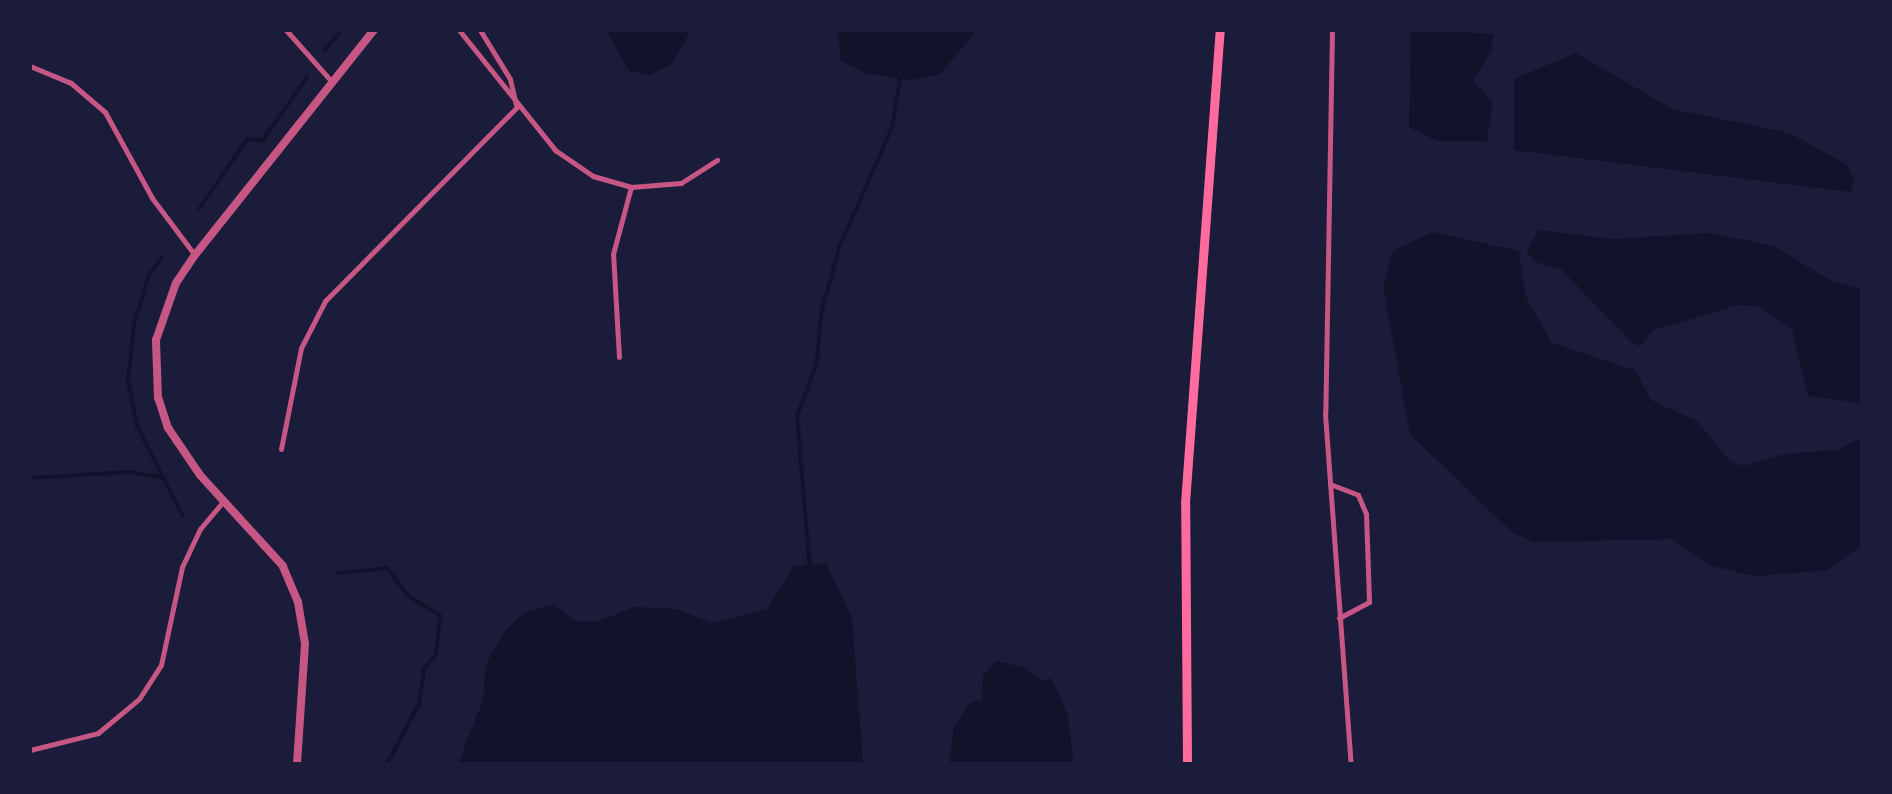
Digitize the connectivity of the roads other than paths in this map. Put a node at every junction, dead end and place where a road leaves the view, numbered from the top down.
1 (286, 30) edge
2 (374, 30) edge
3 (459, 30) edge
4 (480, 30) edge
5 (1220, 30) edge
6 (1332, 30) edge
7 (30, 66) edge
8 (332, 82) junction
9 (516, 108) junction
10 (717, 160) dead end
11 (631, 187) junction
12 (195, 255) junction
13 (619, 356) dead end
14 (281, 448) dead end
15 (1330, 484) junction
16 (224, 502) junction
17 (1339, 618) junction
18 (30, 750) edge
19 (297, 764) edge
20 (1187, 764) edge
21 (1351, 764) edge

1 - 8 street
2 - 8 street
3 - 9 street
4 - 9 street
5 - 20 main road
6 - 15 street
7 - 12 street
8 - 12 street
9 - 11 street
9 - 14 street
10 - 11 street
11 - 13 street
12 - 16 street
15 - 17 street
15 - 17 street
16 - 18 street
16 - 19 street
17 - 21 street

